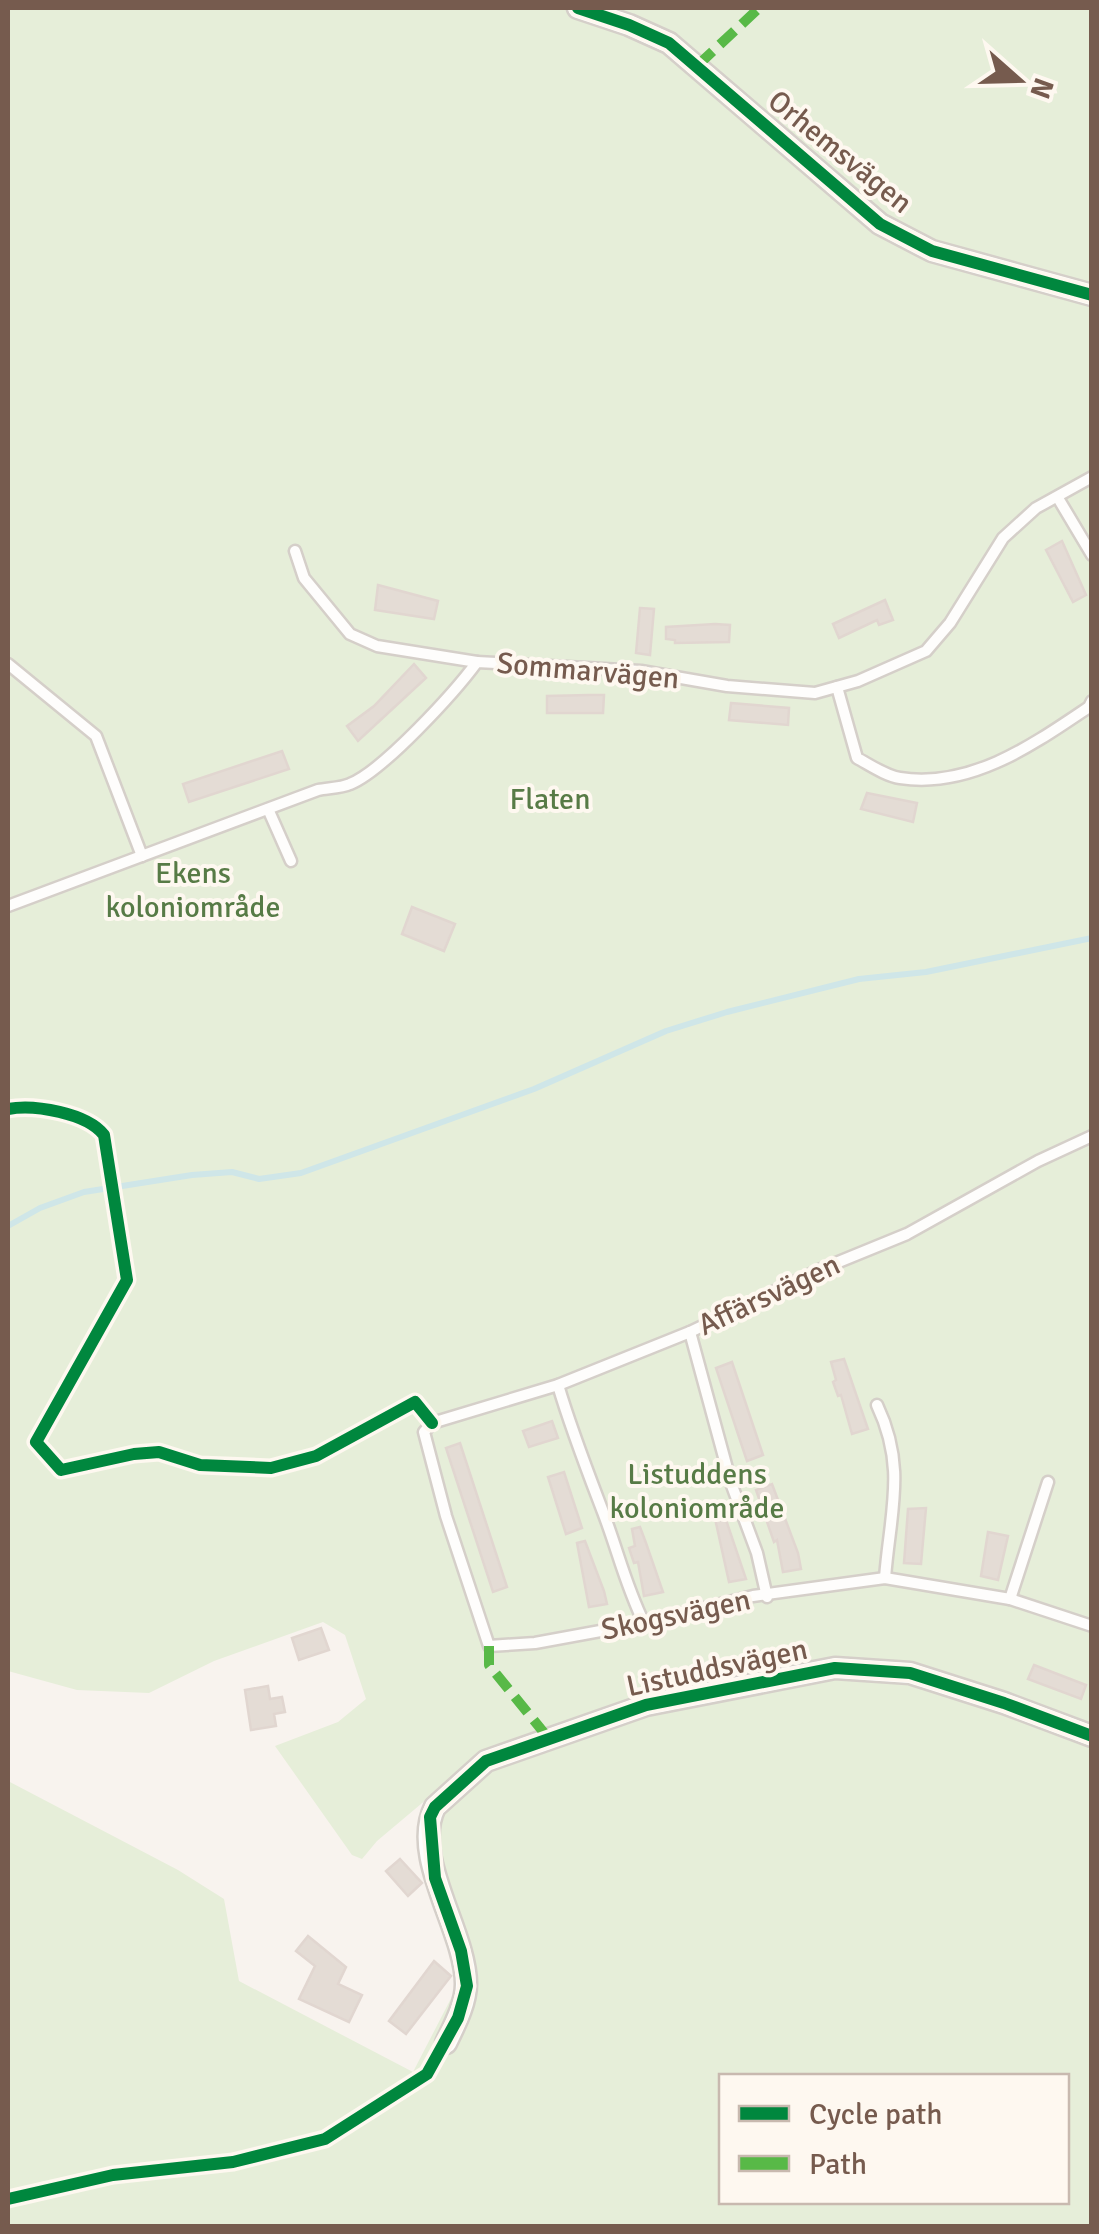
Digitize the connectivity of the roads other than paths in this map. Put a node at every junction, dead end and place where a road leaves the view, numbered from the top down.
1 (578, 8) edge
2 (1092, 296) edge
3 (1092, 477) edge
4 (1058, 498) junction
5 (295, 551) dead end
6 (1092, 555) edge
7 (477, 662) junction
8 (8, 664) edge
9 (837, 687) junction
10 (1092, 701) edge
11 (268, 809) junction
12 (142, 856) junction
13 (291, 861) dead end
14 (8, 906) edge
15 (1092, 1136) edge
16 (690, 1332) junction
17 (558, 1385) junction
18 (877, 1405) dead end
19 (432, 1423) joint
20 (1048, 1482) dead end
21 (884, 1578) junction
22 (766, 1597) junction
23 (1010, 1599) junction
24 (644, 1623) junction
25 (1092, 1626) edge
26 (1092, 1736) edge
27 (446, 2044) dead end

1 - 2 street, Orhemsvägen
3 - 4 lane, Sommarvägen
4 - 6 lane
4 - 9 lane, Sommarvägen
5 - 7 lane
7 - 9 lane, Sommarvägen
7 - 11 lane, Sommarvägen
8 - 12 lane
9 - 10 lane
11 - 12 lane, Sommarvägen
11 - 13 lane
12 - 14 lane, Sommarvägen
15 - 16 lane, Affärsvägen
16 - 17 lane, Affärsvägen
16 - 22 lane
17 - 19 lane, Affärsvägen
17 - 24 lane
18 - 21 lane
19 - 24 lane, Skogsvägen
20 - 23 lane
21 - 22 lane, Skogsvägen
21 - 23 lane, Skogsvägen
22 - 24 lane, Skogsvägen
23 - 25 lane, Skogsvägen
26 - 27 street, Listuddsvägen

